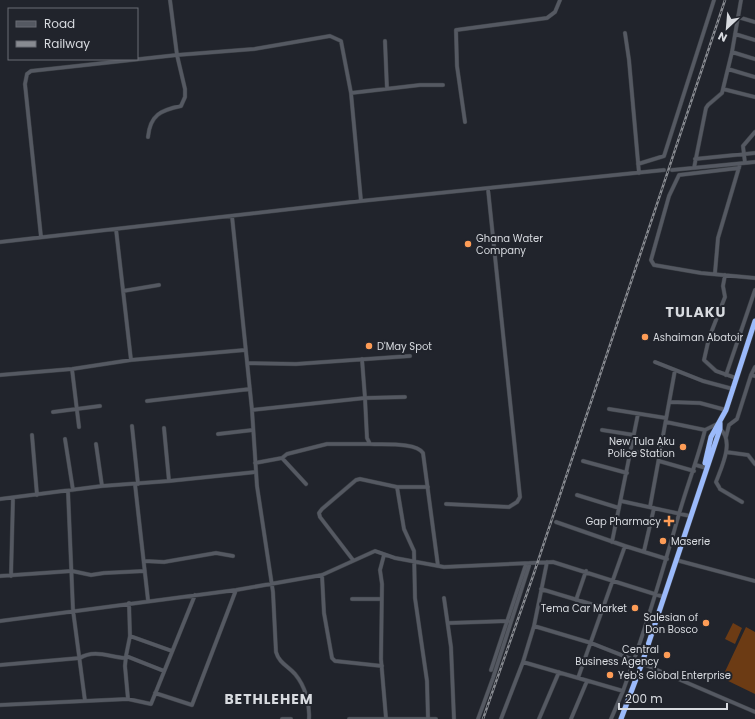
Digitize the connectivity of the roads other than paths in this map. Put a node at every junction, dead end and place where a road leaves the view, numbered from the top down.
1 (170, 0) edge
2 (560, 0) edge
3 (714, 0) edge
4 (741, 0) edge
5 (738, 17) junction
6 (755, 22) edge
7 (625, 33) dead end
8 (735, 34) junction
9 (755, 40) edge
10 (385, 41) dead end
11 (732, 52) junction
12 (177, 55) junction
13 (138, 59) edge
14 (755, 59) edge
15 (131, 60) edge
16 (728, 69) junction
17 (755, 77) edge
18 (443, 85) dead end
19 (723, 89) junction
20 (387, 90) junction
21 (351, 92) junction
22 (755, 97) edge
23 (466, 122) dead end
24 (755, 132) edge
25 (148, 137) dead end
26 (755, 153) edge
27 (744, 155) junction
28 (695, 159) junction
29 (755, 162) edge
30 (745, 163) junction
31 (638, 164) junction
32 (740, 164) junction
33 (694, 168) junction
34 (739, 168) junction
35 (664, 170) dead end
36 (672, 170) dead end
37 (639, 173) junction
38 (488, 189) junction
39 (361, 202) junction
40 (232, 216) junction
41 (116, 229) junction
42 (41, 237) junction
43 (0, 242) edge
44 (715, 273) junction
45 (725, 275) junction
46 (755, 278) edge
47 (159, 285) dead end
48 (755, 290) edge
49 (123, 291) junction
50 (755, 321) edge
51 (245, 350) junction
52 (410, 356) dead end
53 (362, 359) junction
54 (131, 360) junction
55 (655, 362) dead end
56 (247, 363) junction
57 (755, 367) edge
58 (72, 369) junction
59 (676, 370) junction
60 (0, 375) edge
61 (726, 375) junction
62 (753, 376) edge
63 (736, 378) junction
64 (250, 389) junction
65 (733, 389) junction
66 (365, 398) junction
67 (405, 398) dead end
68 (147, 401) dead end
69 (670, 402) junction
70 (100, 406) dead end
71 (609, 409) dead end
72 (77, 410) junction
73 (252, 410) junction
74 (726, 410) junction
75 (53, 412) dead end
76 (638, 414) junction
77 (666, 420) junction
78 (720, 423) junction
79 (132, 426) dead end
80 (79, 427) dead end
81 (164, 428) dead end
82 (720, 429) junction
83 (253, 430) junction
84 (602, 430) dead end
85 (705, 430) junction
86 (218, 434) dead end
87 (32, 435) dead end
88 (634, 435) junction
89 (726, 437) junction
90 (66, 439) dead end
91 (96, 444) dead end
92 (370, 444) junction
93 (631, 451) junction
94 (726, 452) junction
95 (659, 456) junction
96 (282, 458) junction
97 (583, 461) dead end
98 (659, 462) junction
99 (255, 463) junction
100 (755, 464) edge
101 (696, 465) junction
102 (706, 468) junction
103 (694, 471) junction
104 (256, 472) junction
105 (627, 473) junction
106 (169, 482) junction
107 (137, 484) junction
108 (306, 484) dead end
109 (102, 486) junction
110 (397, 487) junction
111 (428, 487) junction
112 (73, 490) junction
113 (68, 491) junction
114 (37, 495) junction
115 (577, 495) dead end
116 (13, 498) junction
117 (0, 499) edge
118 (621, 500) junction
119 (742, 502) dead end
120 (446, 504) dead end
121 (650, 507) junction
122 (619, 508) junction
123 (654, 508) junction
124 (679, 514) junction
125 (690, 516) junction
126 (556, 522) dead end
127 (612, 542) junction
128 (625, 546) junction
129 (644, 551) junction
130 (384, 555) junction
131 (233, 556) dead end
132 (667, 559) junction
133 (353, 560) junction
134 (676, 560) junction
135 (144, 562) junction
136 (414, 562) junction
137 (547, 562) junction
138 (530, 563) junction
139 (526, 564) junction
140 (438, 566) junction
141 (72, 571) junction
142 (145, 571) junction
143 (586, 571) junction
144 (322, 575) junction
145 (0, 576) edge
146 (11, 576) junction
147 (614, 580) junction
148 (755, 581) edge
149 (271, 583) junction
150 (541, 589) junction
151 (236, 590) junction
152 (657, 594) junction
153 (195, 595) junction
154 (664, 597) junction
155 (444, 598) dead end
156 (352, 599) dead end
157 (381, 599) junction
158 (148, 600) junction
159 (576, 600) junction
160 (129, 603) junction
161 (604, 608) junction
162 (73, 610) junction
163 (0, 621) edge
164 (508, 621) junction
165 (449, 623) junction
166 (534, 626) junction
167 (130, 636) junction
168 (591, 643) junction
169 (172, 652) junction
170 (125, 657) junction
171 (80, 658) junction
172 (634, 660) junction
173 (523, 662) junction
174 (642, 663) junction
175 (0, 665) edge
176 (382, 666) junction
177 (491, 670) dead end
178 (164, 671) junction
179 (558, 672) junction
180 (578, 678) junction
181 (587, 681) junction
182 (623, 691) junction
183 (156, 693) junction
184 (128, 699) junction
185 (84, 700) junction
186 (0, 705) edge
187 (755, 712) edge
188 (386, 718) junction
189 (428, 718) edge
190 (276, 719) edge
191 (282, 719) edge
192 (291, 719) edge
193 (309, 719) edge
194 (348, 719) edge
195 (365, 719) edge
196 (401, 719) edge
197 (436, 719) edge
198 (454, 719) edge
199 (478, 719) edge
200 (501, 719) edge
201 (539, 719) edge
202 (571, 719) edge
203 (611, 719) edge
204 (621, 719) edge

1 - 12 street
2 - 23 street
3 - 31 street
4 - 5 street
5 - 6 street
5 - 8 street
7 - 31 street
8 - 9 street
8 - 11 street
10 - 20 street
11 - 14 street
11 - 16 street
12 - 13 street
12 - 21 street
12 - 25 street
15 - 42 street
16 - 17 street
16 - 19 street
18 - 20 street
19 - 22 street
19 - 28 street
20 - 21 street
21 - 39 street
24 - 27 street
26 - 27 street
27 - 28 street
27 - 30 street
28 - 33 street
29 - 30 street
30 - 32 street
31 - 37 street
32 - 33 street
32 - 34 street
33 - 36 street
34 - 44 street
34 - 44 street
35 - 37 street
37 - 38 street
38 - 39 street
38 - 120 street
39 - 40 street
40 - 41 street
40 - 51 street
41 - 42 street
41 - 49 street
42 - 43 street
44 - 45 street
45 - 46 street
45 - 61 street
47 - 49 street
48 - 61 street
49 - 54 street
50 - 63 highway
51 - 54 street
51 - 56 street
52 - 53 street
53 - 56 street
53 - 66 street
54 - 58 street
55 - 59 street
56 - 64 street
57 - 62 street
58 - 60 street
58 - 72 street
59 - 65 street
59 - 69 street
61 - 63 street
62 - 89 street
63 - 65 highway
64 - 68 street
64 - 73 street
65 - 74 highway
66 - 67 street
66 - 73 street
66 - 92 street
69 - 74 street
69 - 77 street
70 - 72 street
71 - 76 street
72 - 75 street
72 - 80 street
73 - 83 street
74 - 78 highway
76 - 77 street
76 - 88 street
77 - 85 street
77 - 95 street
78 - 82 highway
78 - 85 street
78 - 102 highway
79 - 107 street
81 - 106 street
82 - 89 street
82 - 102 highway
83 - 86 street
83 - 99 street
84 - 88 street
85 - 101 street
87 - 114 street
88 - 93 street
89 - 94 street
90 - 112 street
91 - 109 street
92 - 96 street
92 - 111 street
93 - 95 street
93 - 105 street
94 - 100 street
94 - 119 street
95 - 98 street
96 - 99 street
96 - 108 street
97 - 105 street
98 - 103 street
98 - 121 street
99 - 104 street
101 - 102 street
101 - 103 street
102 - 125 highway
103 - 124 street
104 - 106 street
104 - 149 street
105 - 118 street
106 - 107 street
107 - 109 street
107 - 135 street
109 - 112 street
110 - 111 street
110 - 133 street
110 - 136 street
111 - 140 street
112 - 113 street
113 - 114 street
113 - 141 street
114 - 116 street
115 - 122 street
116 - 117 street
116 - 146 street
118 - 121 street
118 - 122 street
121 - 123 street
122 - 127 street
123 - 124 street
123 - 129 street
124 - 125 street
124 - 132 street
125 - 134 highway
126 - 127 street
127 - 128 street
128 - 129 street
128 - 147 street
129 - 132 street
130 - 133 street
130 - 136 street
130 - 157 street
131 - 135 street
132 - 152 street
133 - 144 street
134 - 148 street
134 - 154 highway
135 - 142 street
136 - 140 street
136 - 189 street
137 - 138 street
137 - 143 street
137 - 150 street
138 - 139 street
138 - 199 street
139 - 140 street
139 - 164 street
141 - 142 street
141 - 146 street
141 - 162 street
142 - 158 street
143 - 147 street
143 - 159 street
144 - 149 street
144 - 176 street
145 - 146 street
147 - 152 street
147 - 161 street
149 - 151 street
149 - 193 street
150 - 159 street
150 - 166 street
151 - 153 street
151 - 183 street
152 - 154 street
152 - 172 street
153 - 158 street
153 - 169 street
154 - 174 highway
155 - 165 street
156 - 157 street
157 - 176 street
158 - 160 street
159 - 161 street
160 - 162 street
160 - 167 street
161 - 168 street
162 - 163 street
162 - 171 street
164 - 165 street
164 - 177 street
165 - 198 street
166 - 168 street
166 - 173 street
167 - 169 street
167 - 170 street
168 - 172 street
168 - 180 street
169 - 178 street
170 - 171 street
170 - 178 street
170 - 184 street
171 - 175 street
171 - 185 street
172 - 174 street
172 - 182 street
173 - 179 street
173 - 200 street
174 - 187 street
174 - 204 highway
176 - 188 street
178 - 183 street
179 - 180 street
179 - 201 street
180 - 181 street
181 - 182 street
181 - 202 street
182 - 203 street
183 - 184 street
184 - 185 street
185 - 186 street
188 - 195 street
188 - 196 street
189 - 196 street
189 - 197 street
190 - 191 street
191 - 192 street
194 - 195 street

